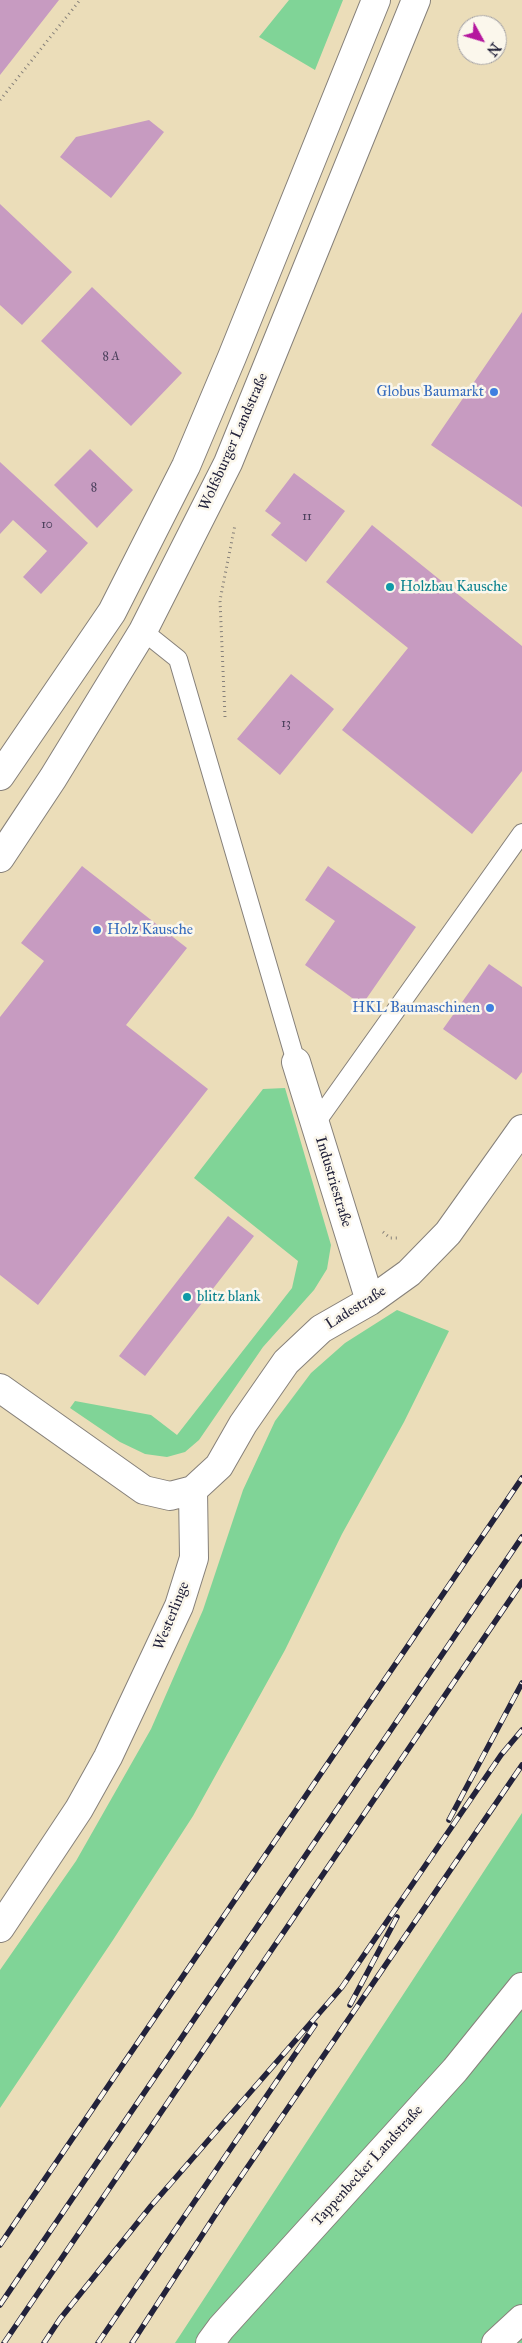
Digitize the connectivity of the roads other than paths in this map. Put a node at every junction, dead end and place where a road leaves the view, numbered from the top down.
1 (376, 0) edge
2 (416, 0) edge
3 (143, 631) junction
4 (0, 776) edge
5 (522, 833) edge
6 (0, 858) edge
7 (296, 1062) joint
8 (315, 1124) junction
9 (522, 1129) edge
10 (370, 1301) junction
11 (0, 1388) edge
12 (193, 1490) junction
13 (0, 1928) edge
14 (522, 1987) edge
15 (522, 2319) edge
16 (210, 2343) edge
17 (496, 2343) edge

1 - 4 street
2 - 3 street, Wolfsburger Landstraße
3 - 6 street, Wolfsburger Landstraße
3 - 7 lane
5 - 8 lane
7 - 8 street, Industriestraße
8 - 10 street, Industriestraße
9 - 10 street, Ladestraße
10 - 12 street, Ladestraße
11 - 12 street
12 - 13 street, Westerlinge
14 - 16 street, Tappenbecker Landstraße
15 - 17 street

